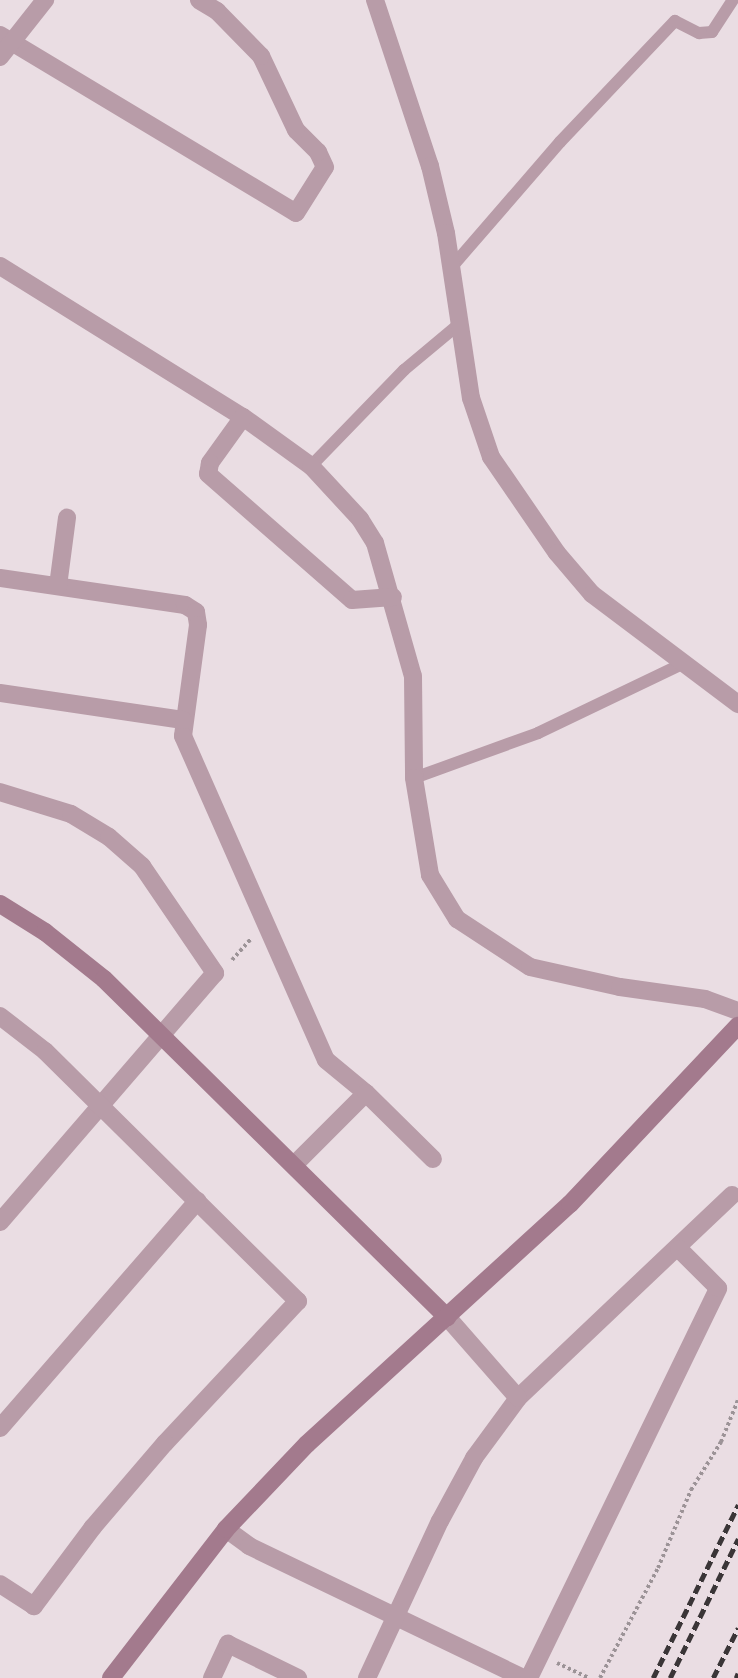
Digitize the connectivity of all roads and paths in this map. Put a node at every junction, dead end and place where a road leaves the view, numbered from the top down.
1 (45, 0) edge
2 (199, 0) edge
3 (375, 0) edge
4 (733, 0) edge
5 (6, 38) edge
6 (0, 57) edge
7 (0, 266) edge
8 (450, 270) junction
9 (458, 326) junction
10 (243, 417) junction
11 (311, 466) junction
12 (67, 518) dead end
13 (0, 578) edge
14 (58, 586) junction
15 (393, 597) junction
16 (684, 663) junction
17 (0, 693) edge
18 (738, 704) edge
19 (183, 720) junction
20 (414, 777) junction
21 (0, 792) edge
22 (0, 904) edge
23 (267, 921) junction
24 (215, 973) junction
25 (738, 1011) edge
26 (0, 1016) edge
27 (738, 1026) edge
28 (162, 1035) junction
29 (366, 1093) junction
30 (99, 1105) junction
31 (433, 1159) dead end
32 (294, 1165) junction
33 (732, 1195) dead end
34 (197, 1201) junction
35 (0, 1222) edge
36 (679, 1249) junction
37 (447, 1317) junction
38 (518, 1398) junction
39 (738, 1400) edge
40 (0, 1428) edge
41 (226, 1529) junction
42 (0, 1584) edge
43 (397, 1617) junction
44 (540, 1654) junction
45 (111, 1678) edge
46 (212, 1678) edge
47 (298, 1678) edge
48 (367, 1678) edge
49 (522, 1678) edge
50 (529, 1678) edge
51 (589, 1678) edge
52 (600, 1678) edge

1 - 5 street
2 - 5 street
3 - 8 street
4 - 8 lane
5 - 6 street
7 - 10 street
8 - 9 street
9 - 11 lane
9 - 16 street
10 - 11 street
10 - 15 street
11 - 15 street
12 - 14 street
13 - 14 street
14 - 19 street
15 - 20 street
16 - 18 street
16 - 20 lane
17 - 19 street
19 - 23 street
20 - 25 street
21 - 24 street
22 - 28 street
23 - 24 path
23 - 29 street
24 - 28 street
26 - 30 street
27 - 37 street
28 - 30 street
28 - 32 street
29 - 31 street
29 - 32 street
30 - 34 street
30 - 35 street
32 - 37 street
33 - 36 street
34 - 40 street
34 - 42 street
36 - 38 street
36 - 44 street
37 - 38 street
37 - 41 street
38 - 43 street
39 - 52 path
41 - 43 street
41 - 45 street
43 - 48 street
43 - 49 street
44 - 50 street
44 - 51 path
46 - 47 street

